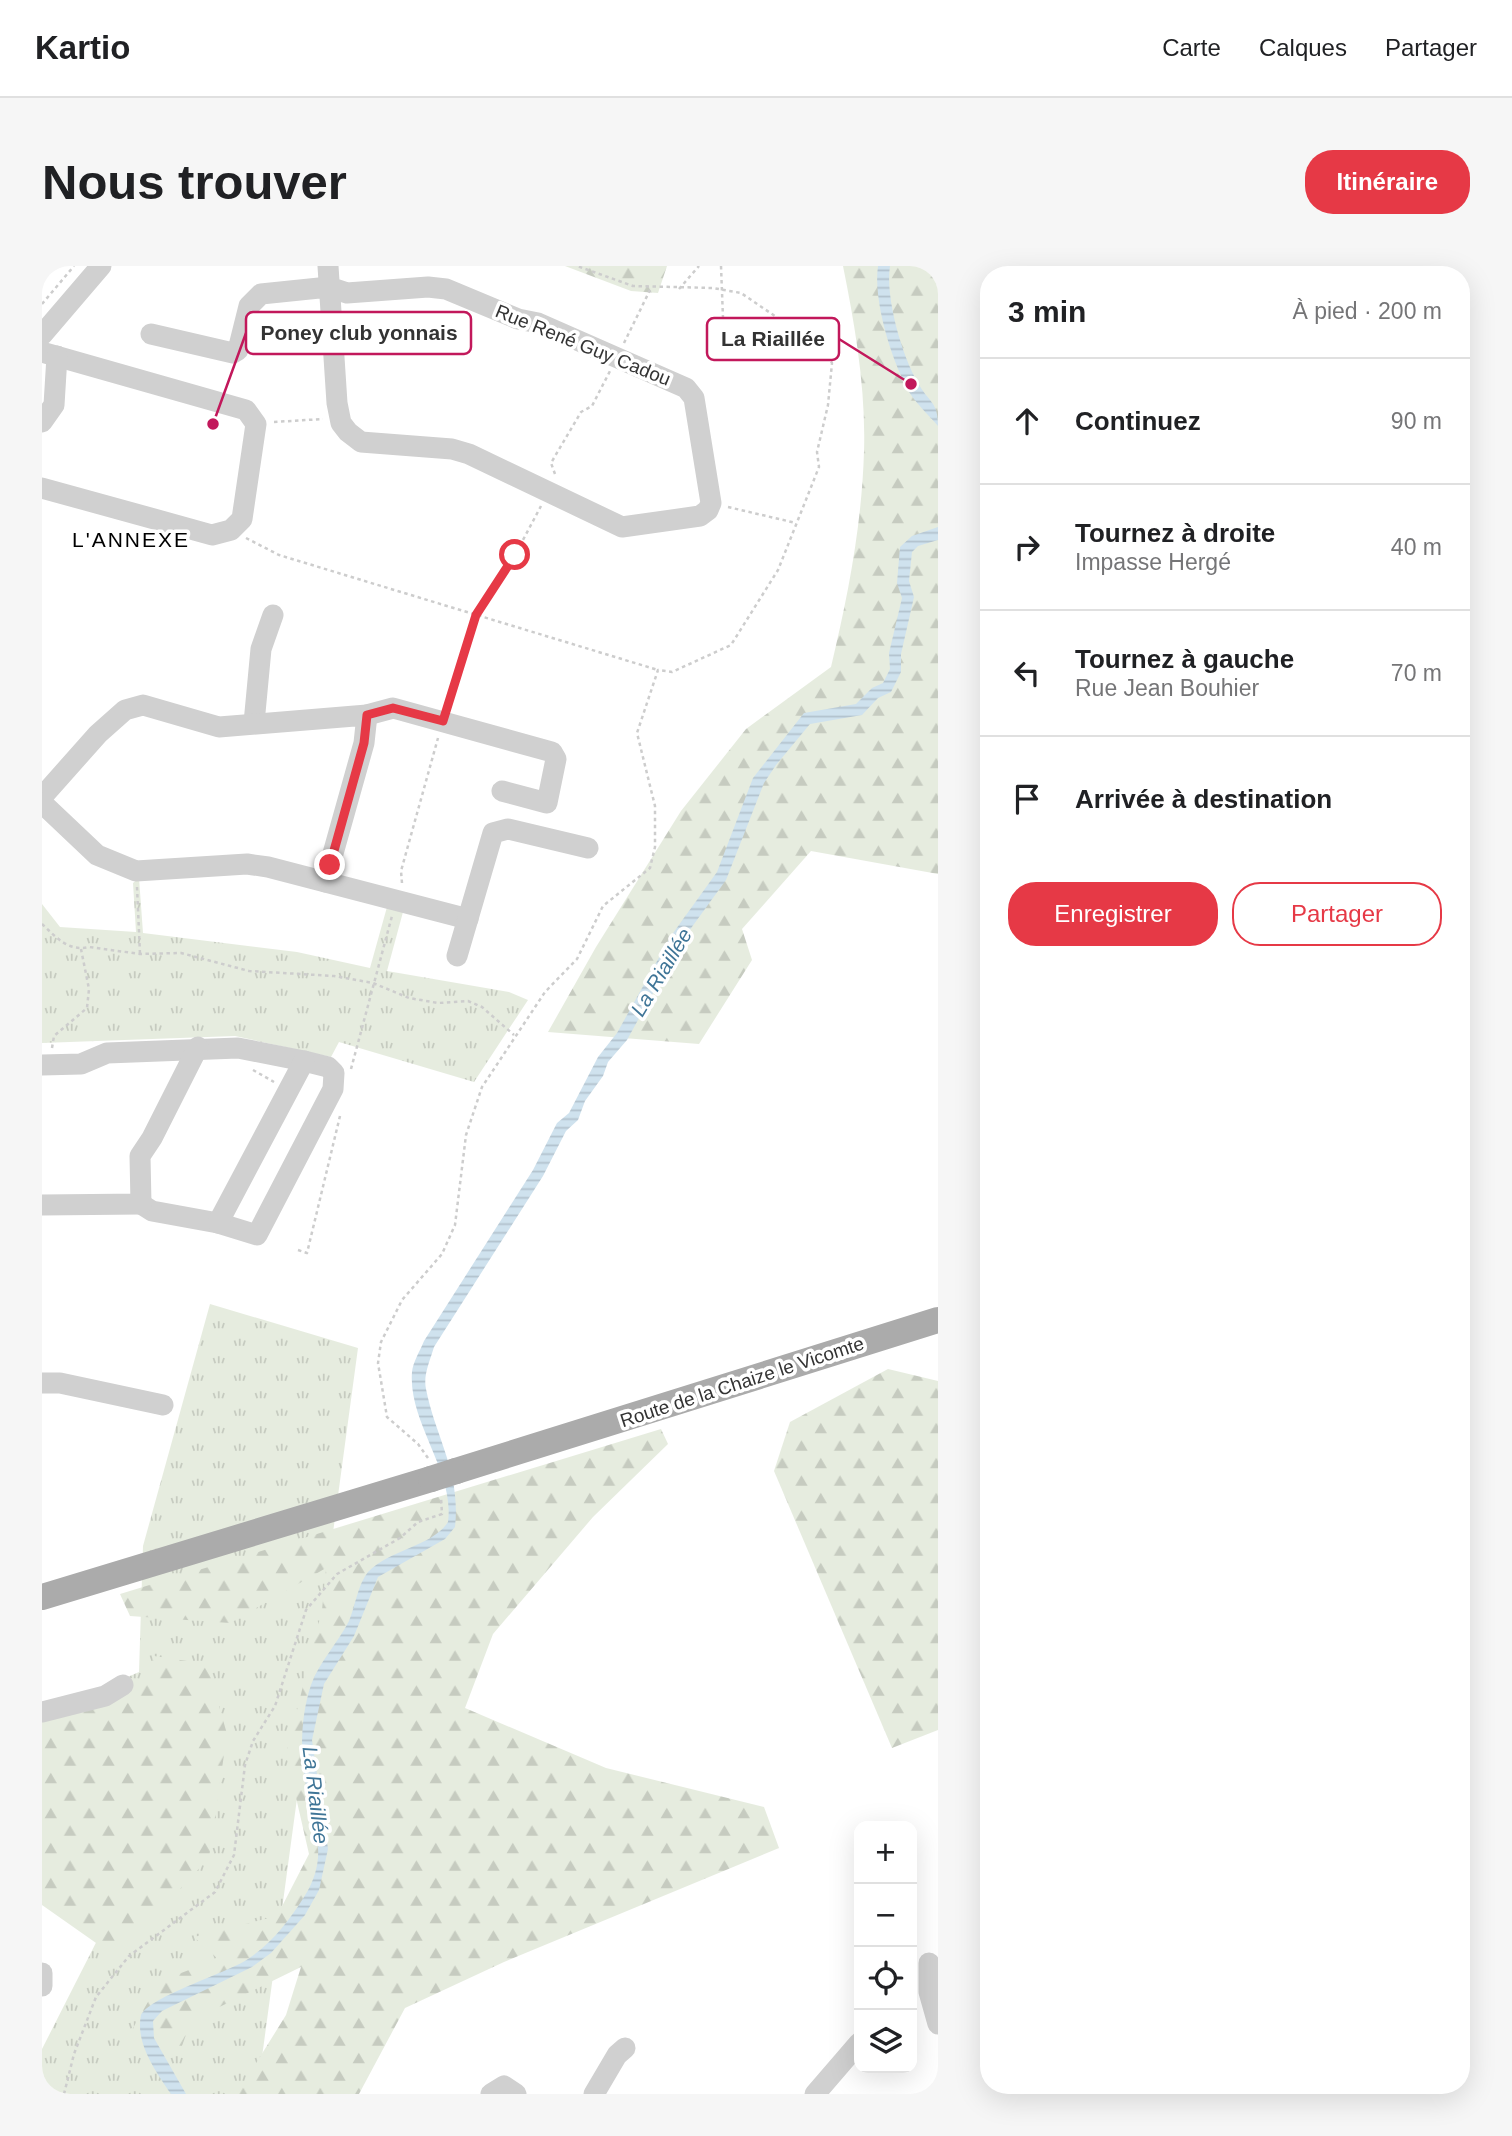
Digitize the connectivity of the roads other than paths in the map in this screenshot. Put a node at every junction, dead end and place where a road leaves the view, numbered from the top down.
1 (101, 266) edge
2 (328, 277) edge
3 (151, 334) dead end
4 (42, 335) edge
5 (50, 354) edge
6 (42, 422) edge
7 (42, 488) edge
8 (273, 615) dead end
9 (367, 715) junction
10 (254, 723) junction
11 (502, 791) dead end
12 (42, 797) edge
13 (42, 803) edge
14 (588, 848) dead end
15 (325, 882) junction
16 (468, 919) junction
17 (457, 956) dead end
18 (198, 1047) junction
19 (304, 1061) junction
20 (45, 1065) edge
21 (141, 1204) junction
22 (42, 1205) edge
23 (218, 1223) junction
24 (938, 1320) edge
25 (42, 1383) edge
26 (163, 1405) dead end
27 (42, 1597) edge
28 (123, 1685) dead end
29 (42, 1712) edge
30 (929, 1963) dead end
31 (42, 1973) edge
32 (42, 1986) edge
33 (920, 1993) edge
34 (938, 2024) edge
35 (625, 2048) dead end
36 (854, 2049) edge
37 (491, 2094) edge
38 (516, 2094) edge
39 (594, 2094) edge
40 (815, 2094) edge

1 - 4 street
2 - 2 street, Rue René Guy Cadou
2 - 3 street, Rue René Guy Cadou
5 - 6 street
5 - 7 street
8 - 10 street
9 - 10 street
9 - 11 street
9 - 15 street
10 - 12 street
13 - 15 street
14 - 16 street
15 - 16 street
16 - 17 street
18 - 19 street
18 - 20 street
18 - 21 street
19 - 23 street
19 - 23 street
21 - 22 street
21 - 23 street
24 - 27 main road, Route de la Chaize le Vicomte, bridge
25 - 26 street
28 - 29 street
30 - 33 street
31 - 32 street
33 - 34 street
35 - 39 street
36 - 40 street
37 - 38 street

